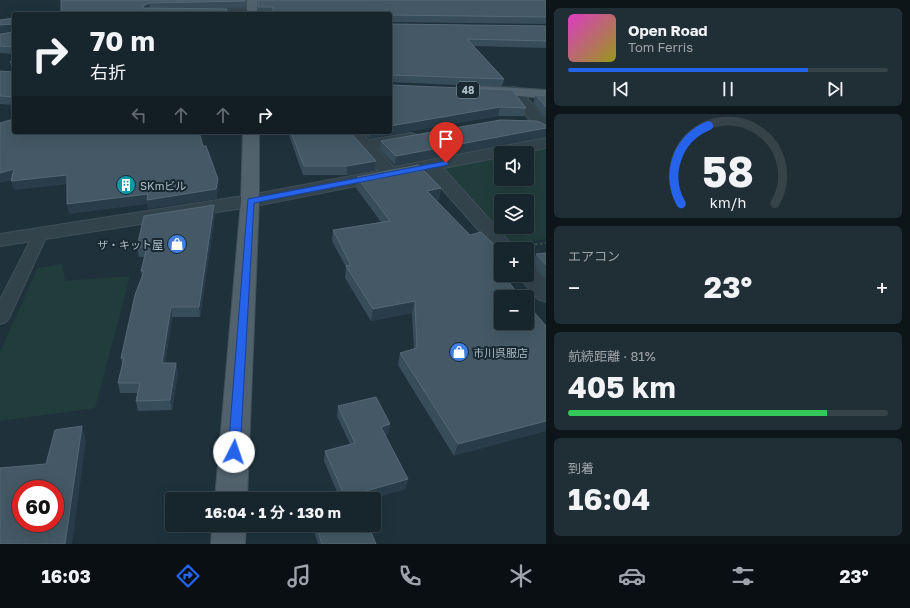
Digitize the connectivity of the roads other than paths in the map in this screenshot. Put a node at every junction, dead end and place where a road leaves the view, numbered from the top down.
1 (252, 0) edge
2 (252, 12) edge
3 (468, 90) edge
4 (514, 91) junction
5 (546, 94) edge
6 (519, 122) edge
7 (542, 125) edge
8 (251, 134) edge
9 (354, 134) edge
10 (424, 136) edge
11 (546, 143) edge
12 (364, 146) junction
13 (432, 166) junction
14 (390, 174) junction
15 (250, 201) junction
16 (41, 234) junction
17 (0, 240) edge
18 (500, 242) edge
19 (534, 281) edge
20 (546, 294) edge
21 (0, 318) edge
22 (231, 492) edge
23 (229, 532) edge
24 (228, 544) edge

1 - 2 main road
3 - 4 main road, 48
4 - 5 main road, 48
4 - 7 street
6 - 7 street
8 - 15 main road
9 - 12 street
10 - 12 street
11 - 13 street
12 - 14 street
13 - 14 street
13 - 18 street
14 - 15 street
15 - 16 street
15 - 22 main road
16 - 17 street
16 - 21 lane
19 - 20 street
23 - 24 main road

